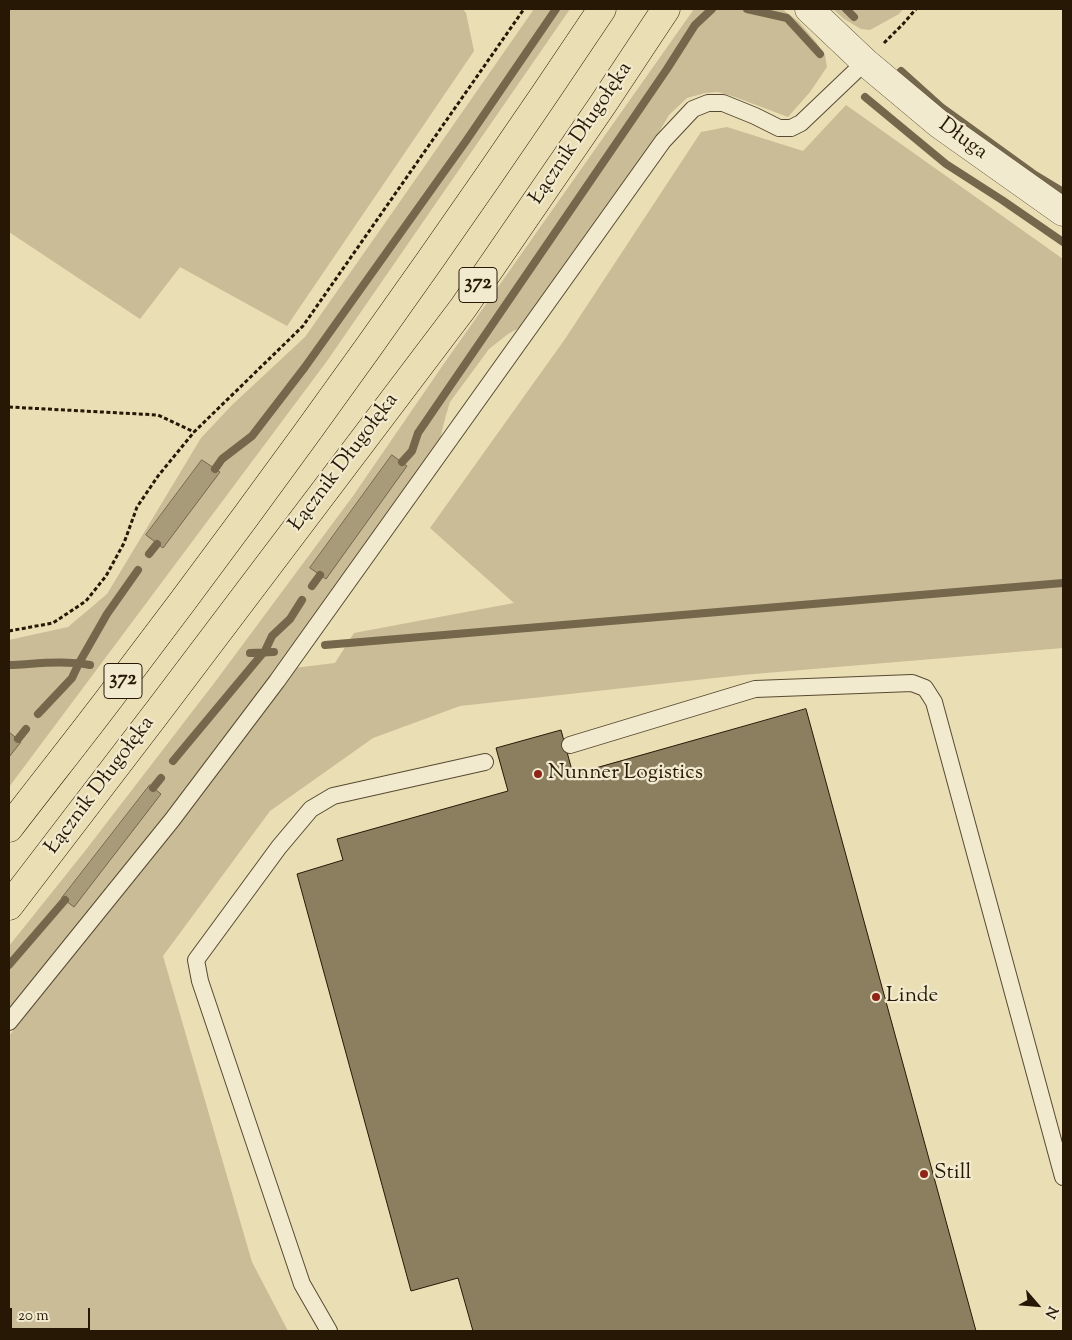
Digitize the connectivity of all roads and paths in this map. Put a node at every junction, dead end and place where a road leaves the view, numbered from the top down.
1 (524, 9) edge
2 (602, 9) edge
3 (666, 9) edge
4 (809, 9) edge
5 (916, 9) edge
6 (864, 62) junction
7 (1063, 212) edge
8 (9, 407) edge
9 (194, 432) junction
10 (9, 631) edge
11 (570, 745) dead end
12 (485, 762) dead end
13 (9, 828) edge
14 (9, 906) edge
15 (9, 1022) edge
16 (1063, 1177) edge
17 (329, 1331) edge

1 - 9 path
2 - 13 main road, 372
3 - 14 main road, Łącznik Długołęka / 372
4 - 6 street, Długa
5 - 6 path
6 - 7 street, Długa
6 - 15 lane
8 - 9 path
9 - 10 path
11 - 16 lane
12 - 17 lane

